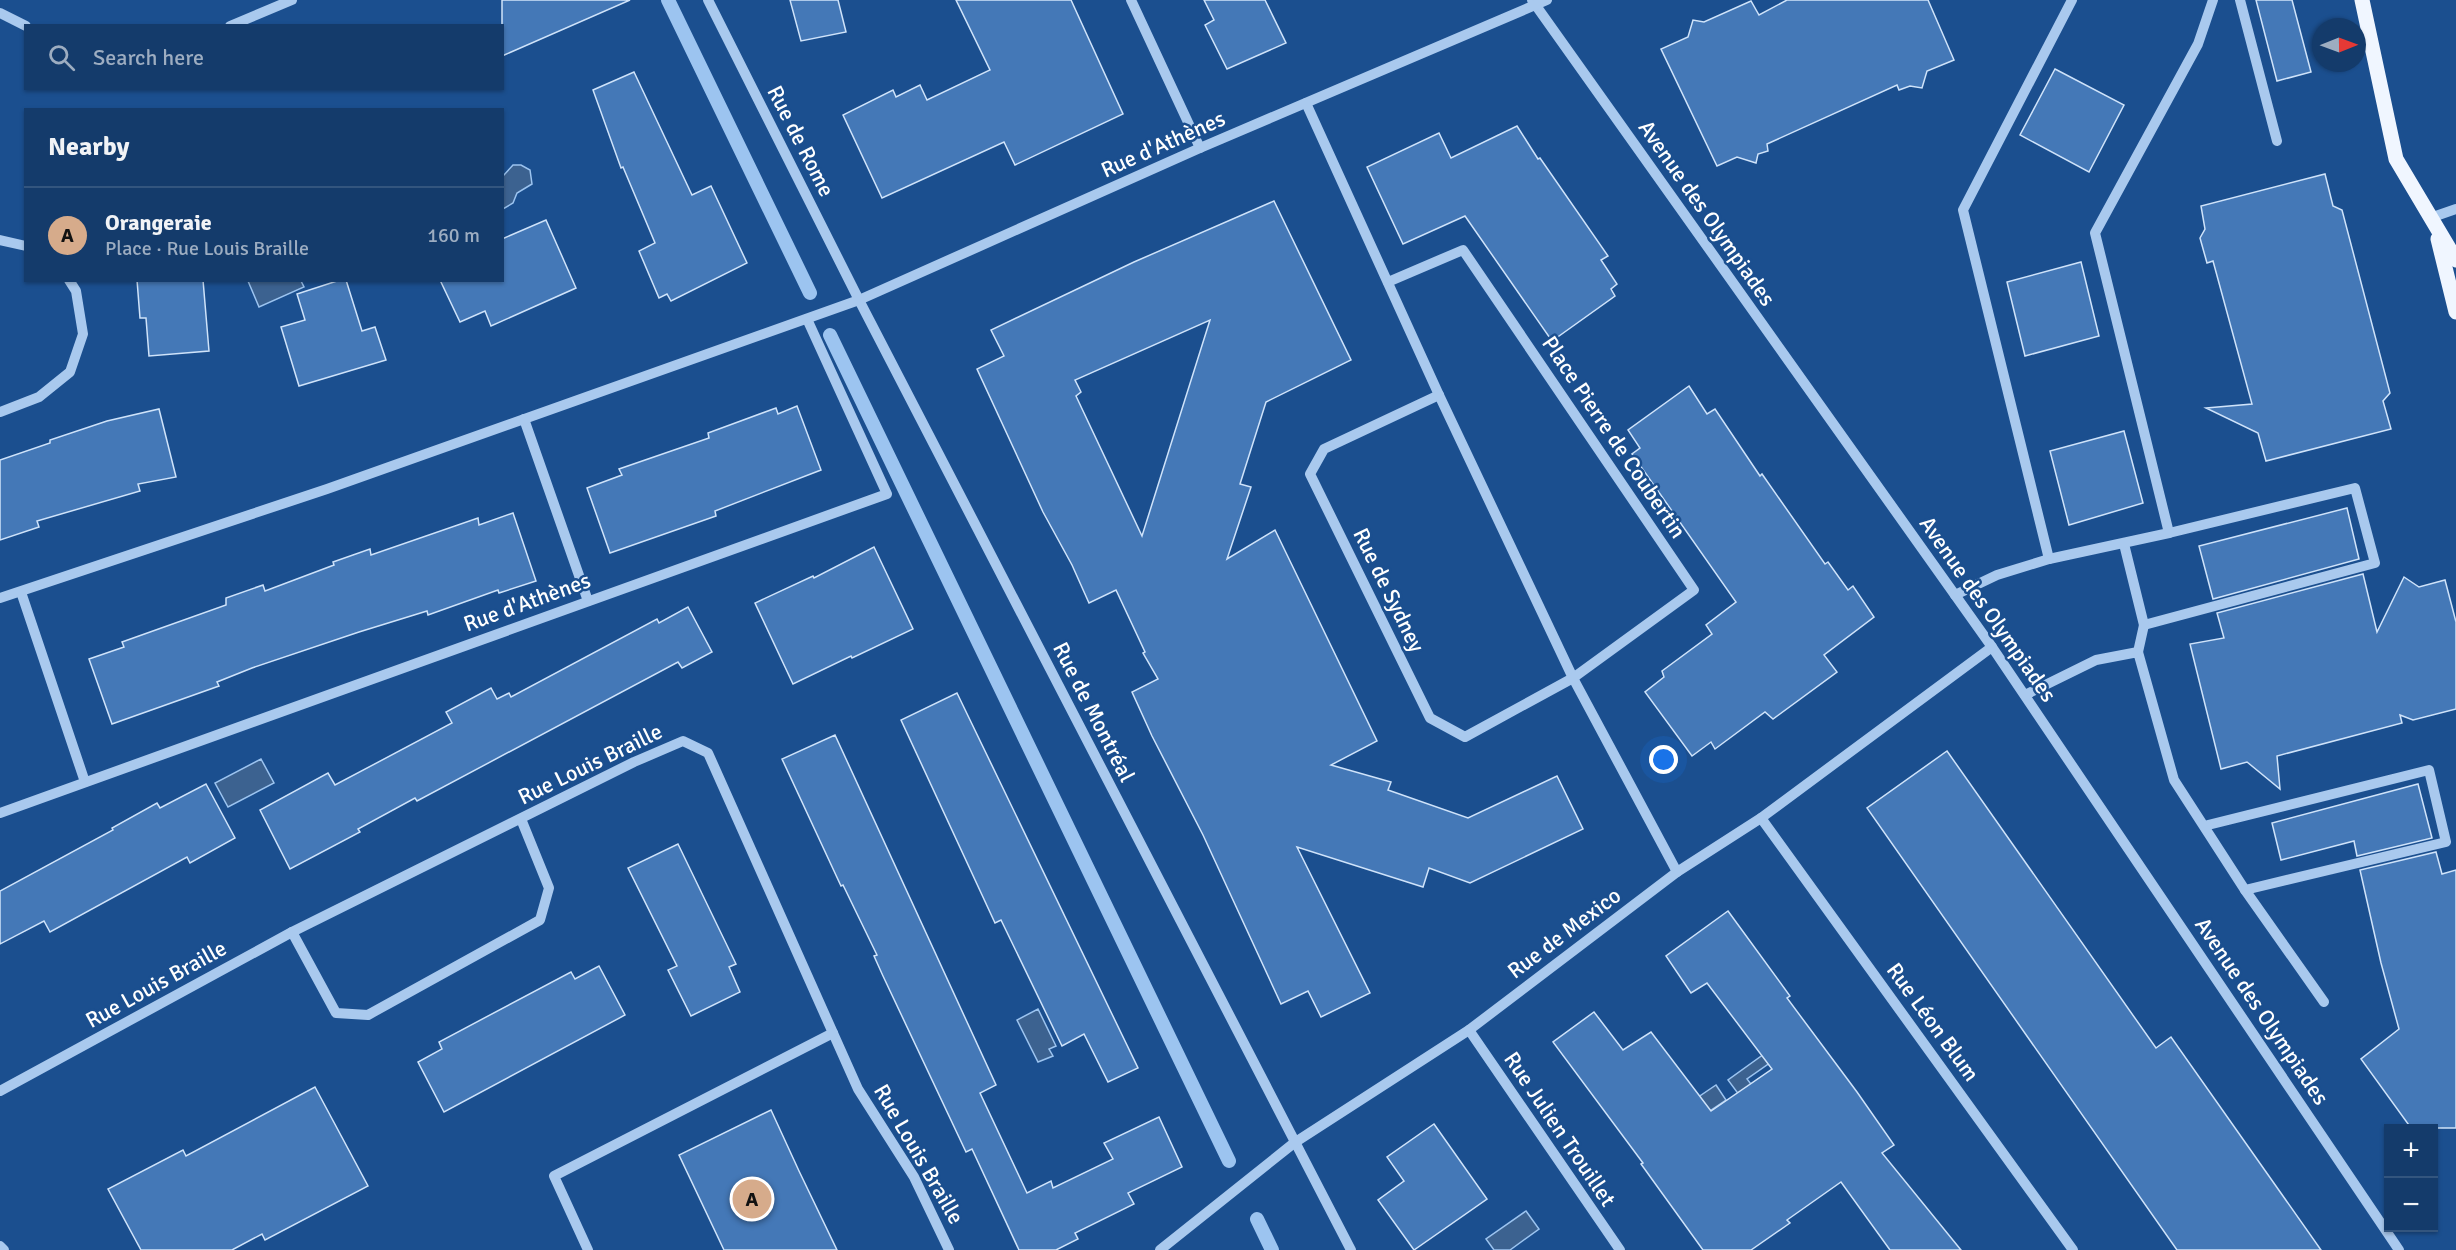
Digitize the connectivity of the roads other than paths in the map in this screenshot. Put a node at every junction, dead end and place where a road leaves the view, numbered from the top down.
1 (292, 0) edge
2 (708, 0) edge
3 (1131, 0) edge
4 (1547, 0) edge
5 (2072, 0) edge
6 (2213, 0) edge
7 (2240, 0) edge
8 (2362, 0) edge
9 (1534, 2) edge
10 (0, 13) edge
11 (235, 24) edge
12 (24, 25) edge
13 (1306, 103) junction
14 (2277, 141) dead end
15 (1200, 148) junction
16 (2456, 209) edge
17 (2432, 221) junction
18 (0, 240) edge
19 (24, 246) edge
20 (2456, 260) edge
21 (70, 282) edge
22 (1388, 282) junction
23 (860, 300) junction
24 (2456, 312) edge
25 (807, 319) junction
26 (1439, 395) junction
27 (0, 412) edge
28 (524, 419) junction
29 (2169, 533) junction
30 (2124, 544) junction
31 (2049, 559) junction
32 (21, 592) junction
33 (1955, 595) junction
34 (0, 598) edge
35 (588, 601) junction
36 (2144, 625) junction
37 (1992, 646) junction
38 (2138, 652) junction
39 (1573, 678) junction
40 (2025, 695) junction
41 (85, 782) junction
42 (0, 813) edge
43 (1761, 818) junction
44 (520, 819) junction
45 (2204, 826) junction
46 (1677, 872) junction
47 (2245, 890) junction
48 (292, 932) junction
49 (2324, 1002) dead end
50 (1469, 1030) junction
51 (832, 1033) junction
52 (0, 1091) edge
53 (1294, 1143) junction
54 (0, 1246) edge
55 (4, 1250) edge
56 (588, 1250) edge
57 (949, 1250) edge
58 (1160, 1250) edge
59 (1351, 1250) edge
60 (1620, 1250) edge
61 (2073, 1250) edge
62 (2399, 1250) edge

1 - 11 street
2 - 23 street, Rue de Rome
3 - 15 street
4 - 9 street, Rue d'Athènes
5 - 31 street
6 - 29 street
7 - 14 street
8 - 17 main road
9 - 13 street, Rue d'Athènes
9 - 33 street, Avenue des Olympiades
10 - 12 street
13 - 15 street, Rue d'Athènes
13 - 22 street
15 - 23 street, Rue d'Athènes
16 - 17 street
17 - 20 main road
17 - 24 main road
18 - 19 street
21 - 27 street
22 - 26 street
22 - 39 street, Place Pierre de Coubertin
23 - 25 street, Rue d'Athènes
23 - 53 street, Rue de Montréal
25 - 28 street, Rue d'Athènes
25 - 35 street, Rue d'Athènes
26 - 39 street
26 - 39 street, Rue de Sydney
28 - 32 street, Rue d'Athènes
28 - 35 street
29 - 30 street
29 - 36 street
30 - 31 street
30 - 36 street
31 - 33 street
32 - 34 street, Rue d'Athènes
32 - 41 street
33 - 37 street, Avenue des Olympiades
35 - 41 street, Rue d'Athènes
36 - 38 street
37 - 40 street, Avenue des Olympiades
37 - 43 street, Rue de Mexico
38 - 40 street
38 - 45 street
39 - 46 street
40 - 62 street, Avenue des Olympiades
41 - 42 street, Rue d'Athènes
43 - 46 street, Rue de Mexico
43 - 61 street, Rue Léon Blum
44 - 48 street, Rue Louis Braille
44 - 48 street
44 - 51 street, Rue Louis Braille
45 - 47 street
45 - 47 street
46 - 50 street, Rue de Mexico
47 - 49 street
48 - 52 street, Rue Louis Braille
50 - 53 street, Rue de Mexico
50 - 60 street, Rue Julien Trouillet
51 - 56 street
51 - 57 street, Rue Louis Braille
53 - 58 street, Rue de Mexico
53 - 59 street, Rue de Montréal
54 - 55 street

